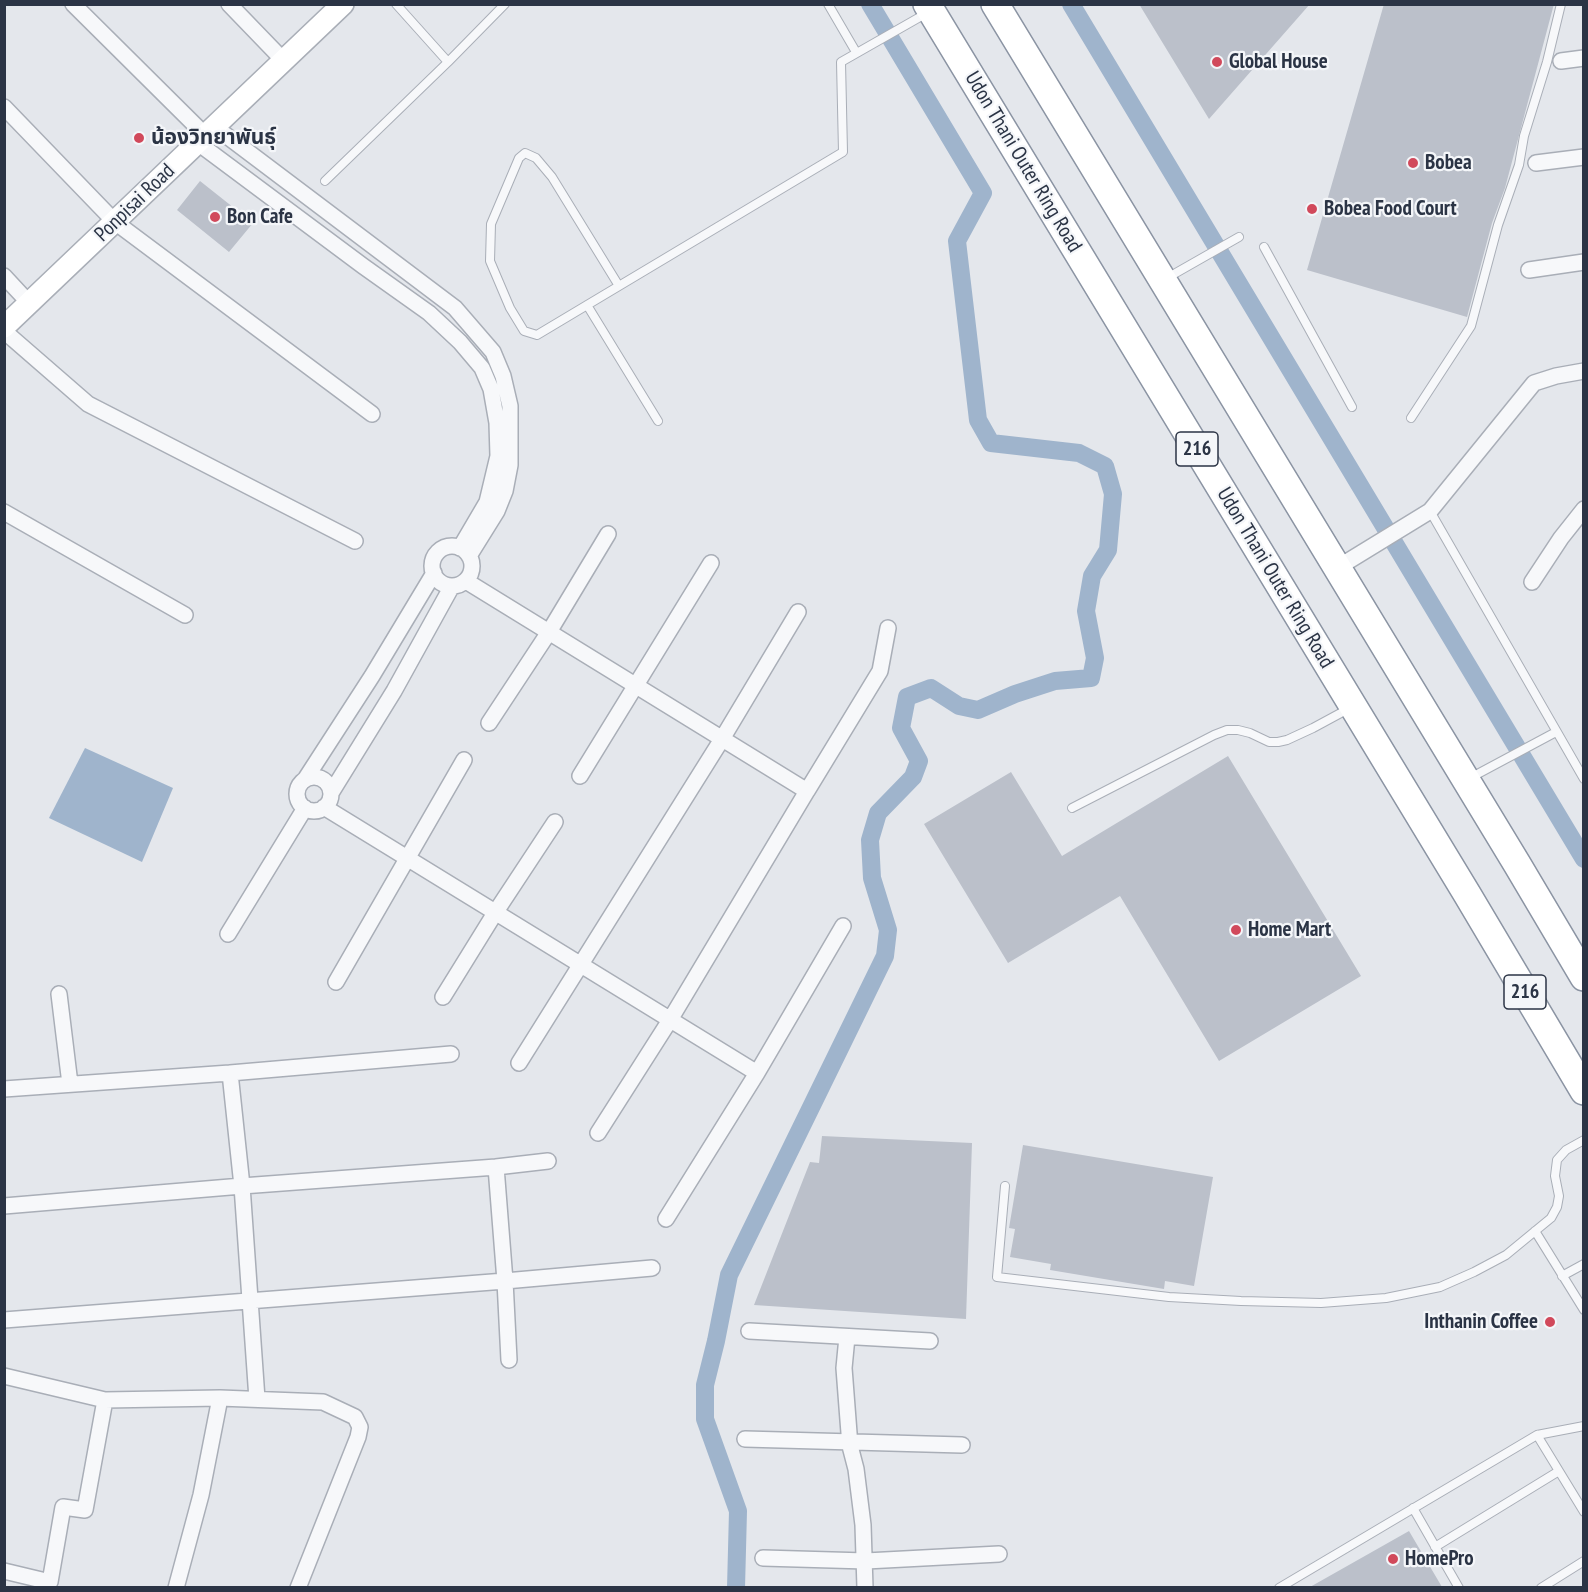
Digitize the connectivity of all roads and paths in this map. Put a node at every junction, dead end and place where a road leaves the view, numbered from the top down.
1 (73, 4) edge
2 (229, 4) edge
3 (343, 4) edge
4 (396, 4) edge
5 (505, 4) edge
6 (828, 4) edge
7 (995, 4) edge
8 (1561, 4) edge
9 (922, 13) edge
10 (856, 52) junction
11 (1584, 58) edge
12 (284, 61) junction
13 (448, 62) junction
14 (1561, 62) dead end
15 (4, 107) edge
16 (206, 135) junction
17 (1584, 157) edge
18 (1536, 163) dead end
19 (325, 181) dead end
20 (301, 192) junction
21 (287, 210) junction
22 (115, 222) junction
23 (1239, 237) dead end
24 (1264, 247) dead end
25 (1584, 262) edge
26 (1529, 270) dead end
27 (4, 276) edge
28 (1163, 281) junction
29 (620, 286) junction
30 (30, 303) junction
31 (587, 305) junction
32 (4, 329) edge
33 (1584, 371) edge
34 (1352, 407) dead end
35 (372, 414) dead end
36 (1411, 418) dead end
37 (658, 421) dead end
38 (1584, 509) edge
39 (1430, 511) junction
40 (4, 512) edge
41 (608, 534) dead end
42 (356, 541) dead end
43 (465, 552) junction
44 (711, 563) dead end
45 (1337, 568) junction
46 (434, 573) junction
47 (1532, 582) dead end
48 (459, 584) junction
49 (798, 612) dead end
50 (185, 615) dead end
51 (888, 628) dead end
52 (549, 632) junction
53 (372, 676) junction
54 (636, 686) junction
55 (394, 691) junction
56 (1353, 706) junction
57 (489, 723) dead end
58 (1553, 733) junction
59 (722, 739) junction
60 (464, 760) dead end
61 (1477, 775) junction
62 (580, 776) dead end
63 (306, 778) junction
64 (1584, 779) edge
65 (807, 791) junction
66 (327, 800) junction
67 (305, 808) junction
68 (1072, 808) dead end
69 (555, 822) dead end
70 (407, 859) junction
71 (495, 913) junction
72 (843, 926) dead end
73 (228, 934) dead end
74 (581, 966) junction
75 (1584, 977) edge
76 (336, 982) dead end
77 (59, 994) dead end
78 (443, 998) dead end
79 (670, 1020) junction
80 (451, 1054) dead end
81 (519, 1063) dead end
82 (231, 1073) junction
83 (757, 1073) junction
84 (70, 1084) junction
85 (4, 1089) edge
86 (1584, 1091) edge
87 (598, 1133) dead end
88 (1584, 1140) edge
89 (548, 1161) dead end
90 (496, 1167) junction
91 (242, 1186) junction
92 (1005, 1186) dead end
93 (4, 1206) edge
94 (666, 1219) dead end
95 (1535, 1231) junction
96 (1584, 1263) edge
97 (652, 1268) dead end
98 (1562, 1276) junction
99 (505, 1281) junction
100 (250, 1301) junction
101 (1584, 1310) edge
102 (4, 1320) edge
103 (749, 1331) dead end
104 (847, 1336) junction
105 (930, 1341) dead end
106 (509, 1360) dead end
107 (4, 1376) edge
108 (220, 1398) junction
109 (257, 1399) junction
110 (105, 1400) junction
111 (1584, 1426) edge
112 (1537, 1435) junction
113 (745, 1439) dead end
114 (850, 1442) junction
115 (962, 1445) dead end
116 (1559, 1472) junction
117 (1413, 1508) junction
118 (1584, 1512) edge
119 (1435, 1547) junction
120 (999, 1554) dead end
121 (763, 1558) dead end
122 (866, 1561) junction
123 (1584, 1561) edge
124 (4, 1571) edge
125 (50, 1585) edge
126 (176, 1587) edge
127 (298, 1587) edge
128 (865, 1587) edge
129 (1279, 1587) edge
130 (1459, 1587) edge
131 (1541, 1587) edge

1 - 16 street
2 - 12 street
3 - 12 street, Ponpisai Road
4 - 13 lane
5 - 13 lane
6 - 10 lane
7 - 28 highway, 216
8 - 36 lane
9 - 10 lane
9 - 56 highway, Udon Thani Outer Ring Road / 216
10 - 29 lane
11 - 14 street
12 - 16 street, Ponpisai Road
13 - 19 lane
15 - 22 street
16 - 20 street
16 - 21 street
16 - 22 street, Ponpisai Road
17 - 18 street
20 - 21 street
20 - 43 street
21 - 43 street
22 - 30 street, Ponpisai Road
22 - 35 street
23 - 28 lane
24 - 34 lane
25 - 26 street
27 - 30 street
28 - 45 highway, 216
29 - 31 lane
29 - 31 lane
30 - 32 street, Ponpisai Road
31 - 37 lane
32 - 42 street
33 - 39 street
38 - 47 street
39 - 45 street
39 - 58 lane
40 - 50 street
41 - 52 street
43 - 46 street
43 - 48 street
44 - 54 street
45 - 61 highway, 216
46 - 48 street
46 - 53 street
48 - 52 street
48 - 55 street
49 - 59 street
51 - 65 street
52 - 54 street
52 - 57 street
53 - 55 street
53 - 63 street
54 - 59 street
54 - 62 street
55 - 66 street
56 - 68 lane
56 - 86 highway, Udon Thani Outer Ring Road / 216
58 - 61 lane
58 - 64 lane
59 - 65 street
59 - 74 street
60 - 70 street
61 - 75 highway, 216
63 - 66 street
63 - 67 street
65 - 79 street
66 - 67 street
66 - 70 street
67 - 73 street
69 - 71 street
70 - 71 street
70 - 76 street
71 - 74 street
71 - 78 street
72 - 83 street
74 - 79 street
74 - 81 street
77 - 84 street
79 - 83 street
79 - 87 street
80 - 82 street
82 - 84 street
82 - 91 street
83 - 94 street
84 - 85 street
88 - 95 lane
89 - 90 street
90 - 91 street
90 - 99 street
91 - 93 street
91 - 100 street
92 - 95 lane
95 - 98 lane
96 - 98 lane
97 - 99 street
98 - 101 lane
99 - 100 street
99 - 106 street
100 - 102 street
100 - 109 street
103 - 104 street
104 - 105 street
104 - 114 street
107 - 110 street
108 - 109 street
108 - 110 street
108 - 126 street
109 - 127 street
110 - 125 street
111 - 112 lane
112 - 116 lane
112 - 117 lane
113 - 114 street
114 - 115 street
114 - 122 street
116 - 118 lane
116 - 119 lane
117 - 119 lane
117 - 129 lane
119 - 130 lane
120 - 122 street
121 - 122 street
122 - 128 street
123 - 131 lane
124 - 125 street

